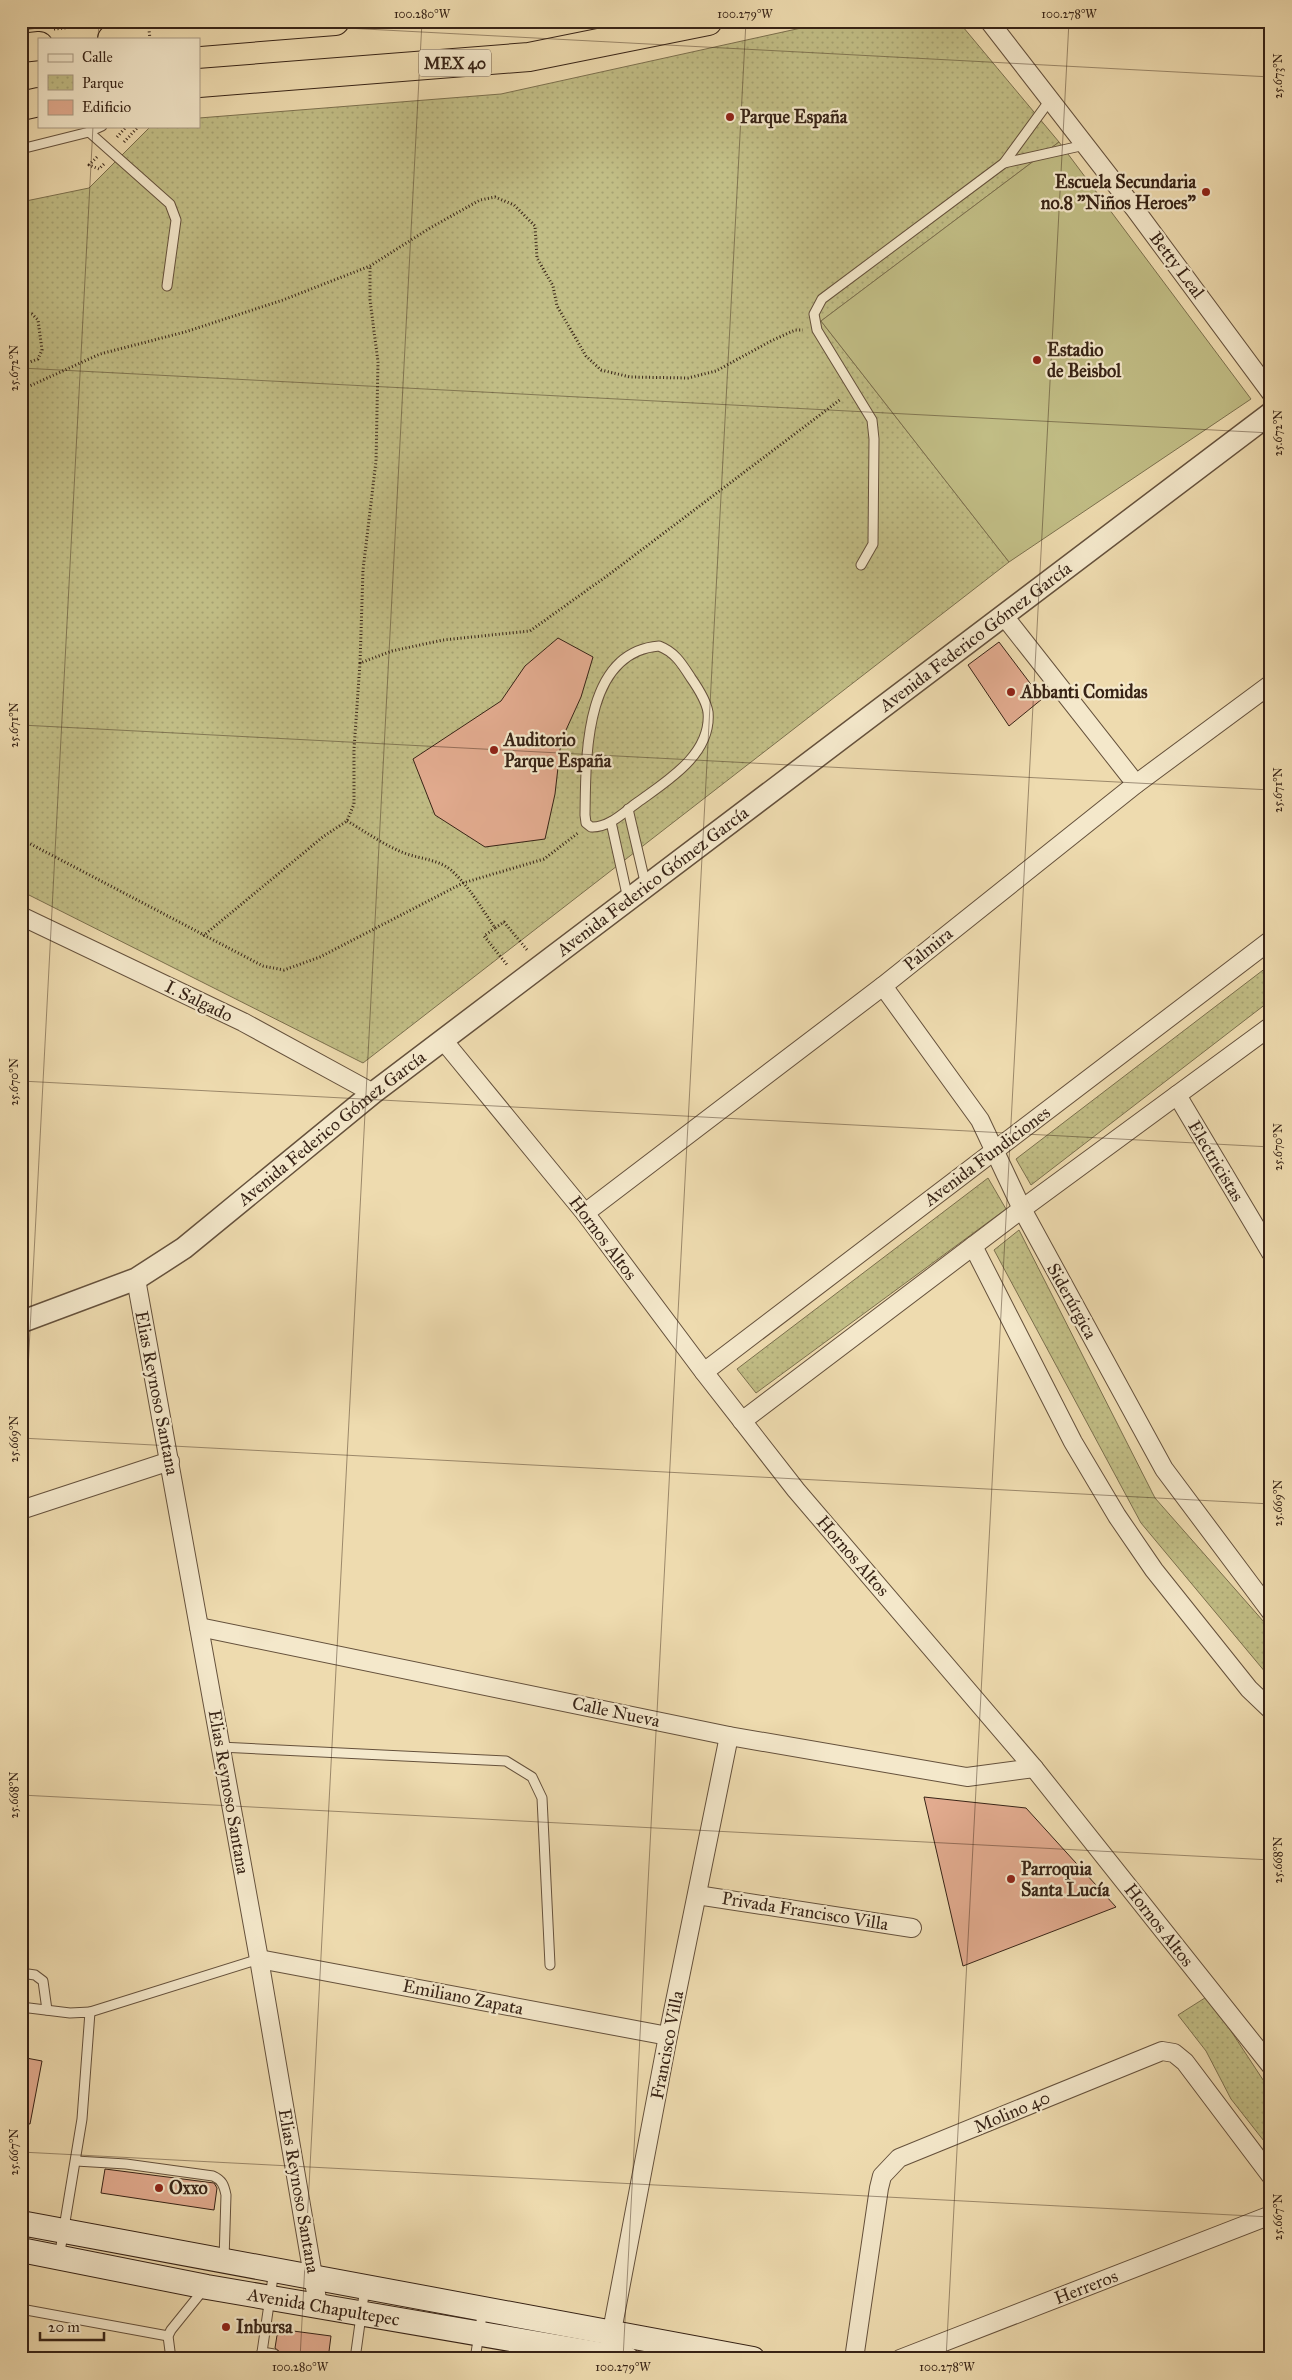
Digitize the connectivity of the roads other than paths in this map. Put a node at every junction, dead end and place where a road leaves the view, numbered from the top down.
1 (334, 21) edge
2 (708, 21) edge
3 (989, 21) edge
4 (103, 32) edge
5 (38, 41) edge
6 (21, 48) edge
7 (200, 84) edge
8 (1050, 100) junction
9 (38, 102) edge
10 (21, 106) edge
11 (98, 128) edge
12 (89, 132) junction
13 (1085, 145) junction
14 (21, 149) edge
15 (1004, 163) junction
16 (168, 286) dead end
17 (1271, 393) edge
18 (1271, 413) edge
19 (861, 565) dead end
20 (1004, 616) junction
21 (1271, 684) edge
22 (1136, 784) junction
23 (628, 809) junction
24 (612, 822) junction
25 (646, 886) junction
26 (628, 899) junction
27 (21, 916) edge
28 (1271, 940) edge
29 (882, 986) junction
30 (1271, 1026) edge
31 (442, 1040) junction
32 (372, 1093) junction
33 (1177, 1095) junction
34 (996, 1150) junction
35 (1022, 1209) junction
36 (585, 1213) junction
37 (973, 1246) junction
38 (1271, 1253) edge
39 (136, 1279) junction
40 (21, 1322) edge
41 (704, 1372) junction
42 (742, 1421) junction
43 (170, 1461) junction
44 (21, 1510) edge
45 (1271, 1612) edge
46 (199, 1627) junction
47 (1271, 1710) edge
48 (729, 1736) junction
49 (220, 1746) junction
50 (1034, 1768) junction
51 (697, 1895) junction
52 (912, 1928) dead end
53 (259, 1959) junction
54 (550, 1965) dead end
55 (21, 1973) edge
56 (21, 2007) edge
57 (47, 2010) junction
58 (90, 2012) junction
59 (668, 2036) junction
60 (1271, 2066) edge
61 (76, 2161) junction
62 (1271, 2176) edge
63 (1271, 2215) edge
64 (21, 2223) edge
65 (64, 2231) junction
66 (21, 2250) edge
67 (59, 2258) junction
68 (224, 2260) junction
69 (274, 2270) junction
70 (137, 2273) junction
71 (314, 2278) junction
72 (206, 2287) junction
73 (365, 2287) junction
74 (270, 2297) junction
75 (318, 2305) junction
76 (483, 2308) junction
77 (21, 2309) edge
78 (360, 2313) junction
79 (612, 2332) junction
80 (479, 2334) junction
81 (517, 2334) edge
82 (168, 2336) junction
83 (274, 2354) dead end
84 (262, 2356) edge
85 (617, 2358) edge
86 (171, 2359) edge
87 (355, 2359) edge
88 (475, 2359) edge
89 (753, 2359) edge
90 (854, 2359) edge
91 (900, 2359) edge

1 - 4 highway
2 - 7 highway, MEX 40
3 - 8 street, Betty Leal
5 - 6 highway
8 - 13 street, Betty Leal
8 - 15 lane
9 - 10 highway
11 - 12 lane
12 - 14 lane
12 - 16 lane
13 - 15 lane
13 - 17 street, Betty Leal
15 - 19 lane
18 - 20 street, Avenida Federico Gómez García
20 - 22 street
20 - 25 street, Avenida Federico Gómez García
21 - 22 street, Palmira
22 - 29 street, Palmira
23 - 24 lane
23 - 24 lane
23 - 25 lane
24 - 26 lane
25 - 26 street, Avenida Federico Gómez García
26 - 31 street, Avenida Federico Gómez García
27 - 32 street, I. Salgado
28 - 34 street, Avenida Fundiciones
29 - 34 street, Siderúrgica
29 - 36 street, Palmira
30 - 33 street
31 - 32 street, Avenida Federico Gómez García
31 - 36 street, Hornos Altos
32 - 39 street, Avenida Federico Gómez García
33 - 35 street
33 - 38 street, Electricistas
34 - 35 street, Siderúrgica
34 - 41 street, Avenida Fundiciones
35 - 37 street
35 - 45 street, Siderúrgica
36 - 41 street, Hornos Altos
37 - 42 street
37 - 47 street
39 - 40 street, Avenida Federico Gómez García
39 - 43 street, Elias Reynoso Santana
41 - 42 street, Hornos Altos
42 - 50 street, Hornos Altos
43 - 44 street
43 - 46 street, Elias Reynoso Santana
46 - 48 street, Calle Nueva
46 - 49 street, Elias Reynoso Santana
48 - 50 street, Calle Nueva
48 - 51 street, Francisco Villa
49 - 53 street, Elias Reynoso Santana
49 - 54 lane
50 - 60 street, Hornos Altos
51 - 52 street, Privada Francisco Villa
51 - 59 street, Francisco Villa
53 - 58 lane
53 - 59 street, Emiliano Zapata
53 - 71 street, Elias Reynoso Santana
55 - 57 lane
56 - 57 lane
57 - 58 lane
58 - 61 lane
59 - 79 street, Francisco Villa
61 - 65 lane
61 - 68 lane
62 - 90 street, Molino 40
63 - 91 street, Herreros
64 - 65 main road
65 - 67 lane
65 - 68 main road
66 - 67 main road, Avenida Chapultepec
67 - 70 main road, Avenida Chapultepec
68 - 69 main road
68 - 70 main road
69 - 71 main road
69 - 74 lane
70 - 72 main road, Avenida Chapultepec
71 - 73 main road
71 - 75 street, Elias Reynoso Santana
72 - 74 main road, Avenida Chapultepec
72 - 82 lane
73 - 76 main road
73 - 78 lane
74 - 75 main road, Avenida Chapultepec
74 - 84 lane
75 - 78 main road, Avenida Chapultepec
76 - 80 lane
76 - 81 main road
77 - 82 lane
78 - 80 main road, Avenida Chapultepec
78 - 87 lane
79 - 81 main road
79 - 85 street, Francisco Villa
79 - 89 main road
80 - 81 main road, Avenida Chapultepec
80 - 88 lane
81 - 85 main road, Avenida Chapultepec
82 - 86 lane
83 - 84 lane

